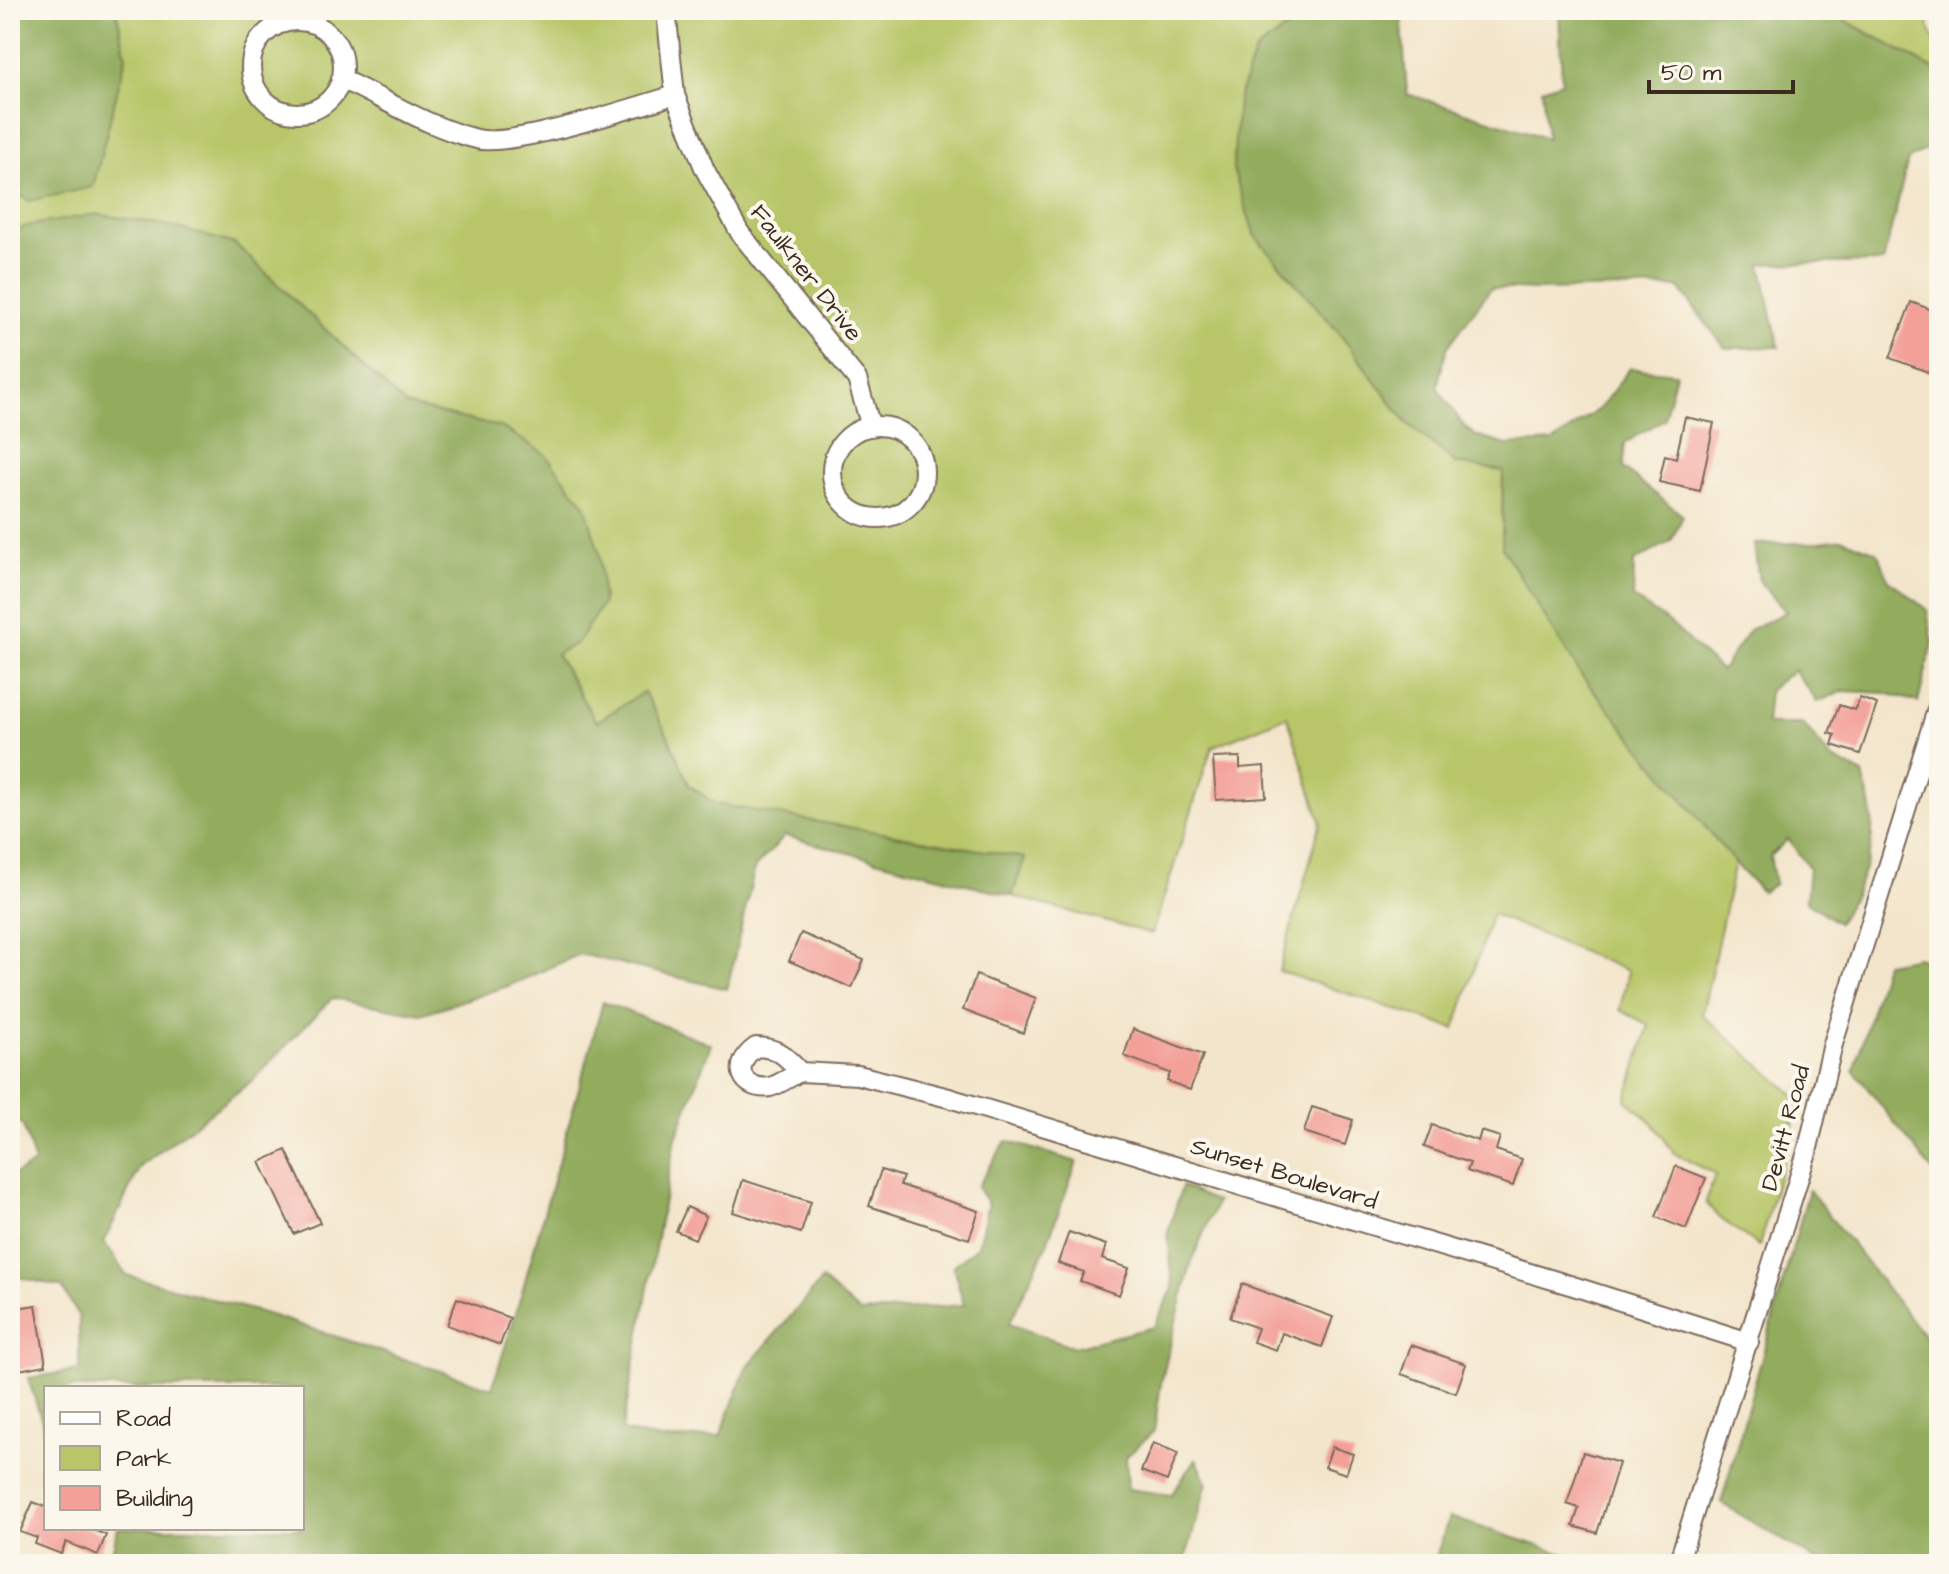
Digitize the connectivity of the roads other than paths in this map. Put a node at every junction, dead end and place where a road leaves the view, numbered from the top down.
1 (666, 10) edge
2 (341, 79) junction
3 (675, 95) junction
4 (871, 427) junction
5 (1939, 703) edge
6 (800, 1072) dead end
7 (1749, 1342) junction
8 (1678, 1564) edge

1 - 3 street, Faulkner Drive
2 - 2 street
2 - 3 street
3 - 4 street, Faulkner Drive
4 - 4 street
5 - 7 street, Devitt Road
6 - 7 street, Sunset Boulevard
7 - 8 street, Devitt Road

